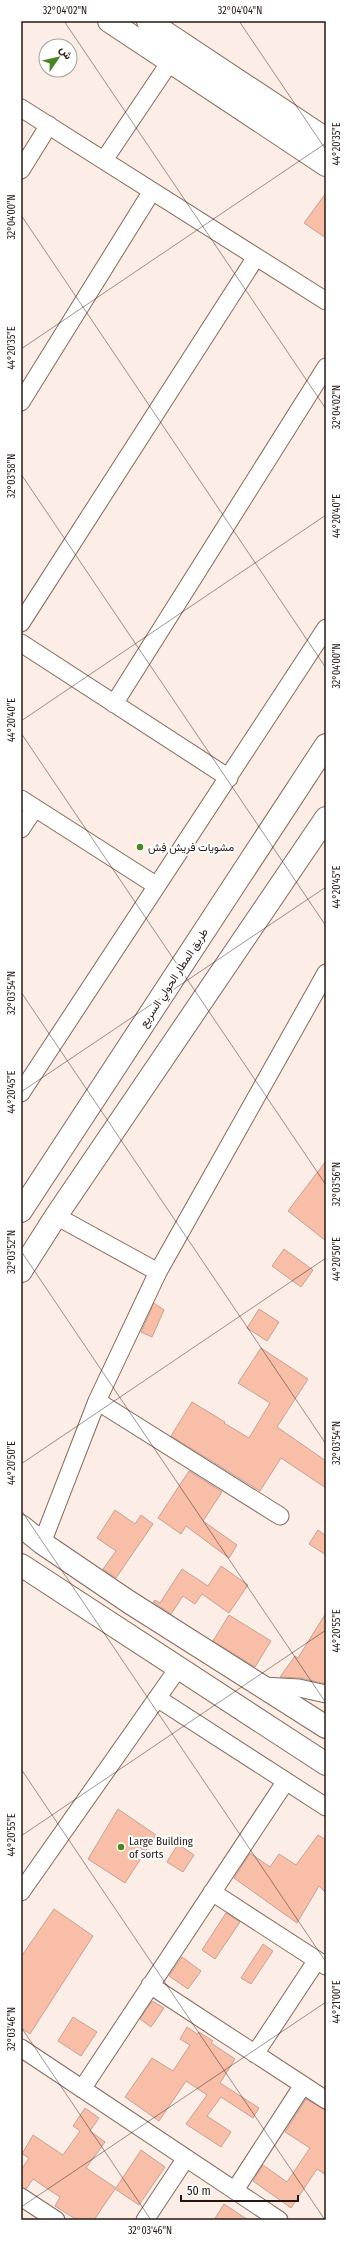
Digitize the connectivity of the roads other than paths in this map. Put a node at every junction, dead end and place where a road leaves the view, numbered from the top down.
1 (109, 21) edge
2 (148, 21) edge
3 (170, 62) junction
4 (21, 108) edge
5 (49, 125) junction
6 (326, 139) edge
7 (104, 160) junction
8 (326, 165) edge
9 (21, 170) edge
10 (152, 191) junction
11 (256, 257) junction
12 (326, 301) edge
13 (326, 367) edge
14 (21, 402) edge
15 (21, 623) edge
16 (326, 628) edge
17 (21, 643) edge
18 (114, 704) junction
19 (326, 745) edge
20 (229, 778) junction
21 (21, 799) edge
22 (35, 808) junction
23 (326, 818) edge
24 (21, 829) edge
25 (157, 886) junction
26 (326, 973) edge
27 (21, 1093) edge
28 (21, 1211) edge
29 (56, 1216) junction
30 (23, 1269) edge
31 (158, 1272) junction
32 (97, 1401) junction
33 (280, 1516) dead end
34 (21, 1526) edge
35 (42, 1543) junction
36 (21, 1565) edge
37 (179, 1667) junction
38 (263, 1686) junction
39 (326, 1694) edge
40 (157, 1698) junction
41 (326, 1727) edge
42 (326, 1764) edge
43 (286, 1781) junction
44 (326, 1807) edge
45 (21, 1892) edge
46 (212, 1892) junction
47 (322, 1963) edge
48 (150, 1985) junction
49 (21, 2048) edge
50 (255, 2054) junction
51 (303, 2085) junction
52 (82, 2089) junction
53 (326, 2100) edge
54 (186, 2158) junction
55 (235, 2190) junction
56 (21, 2198) edge
57 (56, 2220) edge
58 (145, 2220) edge
59 (279, 2220) edge

1 - 3 main road
2 - 6 main road
3 - 7 street
3 - 8 main road
4 - 5 street
5 - 7 street
5 - 9 street
7 - 10 street
10 - 11 street
10 - 14 street
11 - 12 street
11 - 15 street
13 - 18 street
16 - 20 street
17 - 18 street
18 - 20 street
19 - 28 main road, طريق المطار الحولي السريع
20 - 25 street
21 - 22 street
22 - 24 street
22 - 25 street
23 - 29 main road
25 - 27 street
26 - 31 street
29 - 30 main road
29 - 31 street
31 - 32 street
32 - 33 street
32 - 35 street
34 - 35 main road
35 - 38 main road
36 - 37 main road
37 - 40 street
37 - 42 main road
38 - 39 street
38 - 41 main road
40 - 43 street
40 - 45 street
43 - 44 street
43 - 46 street
46 - 47 street
46 - 48 street
47 - 50 street
48 - 50 street
48 - 52 street
49 - 52 street
50 - 51 street
51 - 53 street
51 - 55 street
52 - 54 street
54 - 55 street
54 - 58 street
55 - 59 street
56 - 57 street

